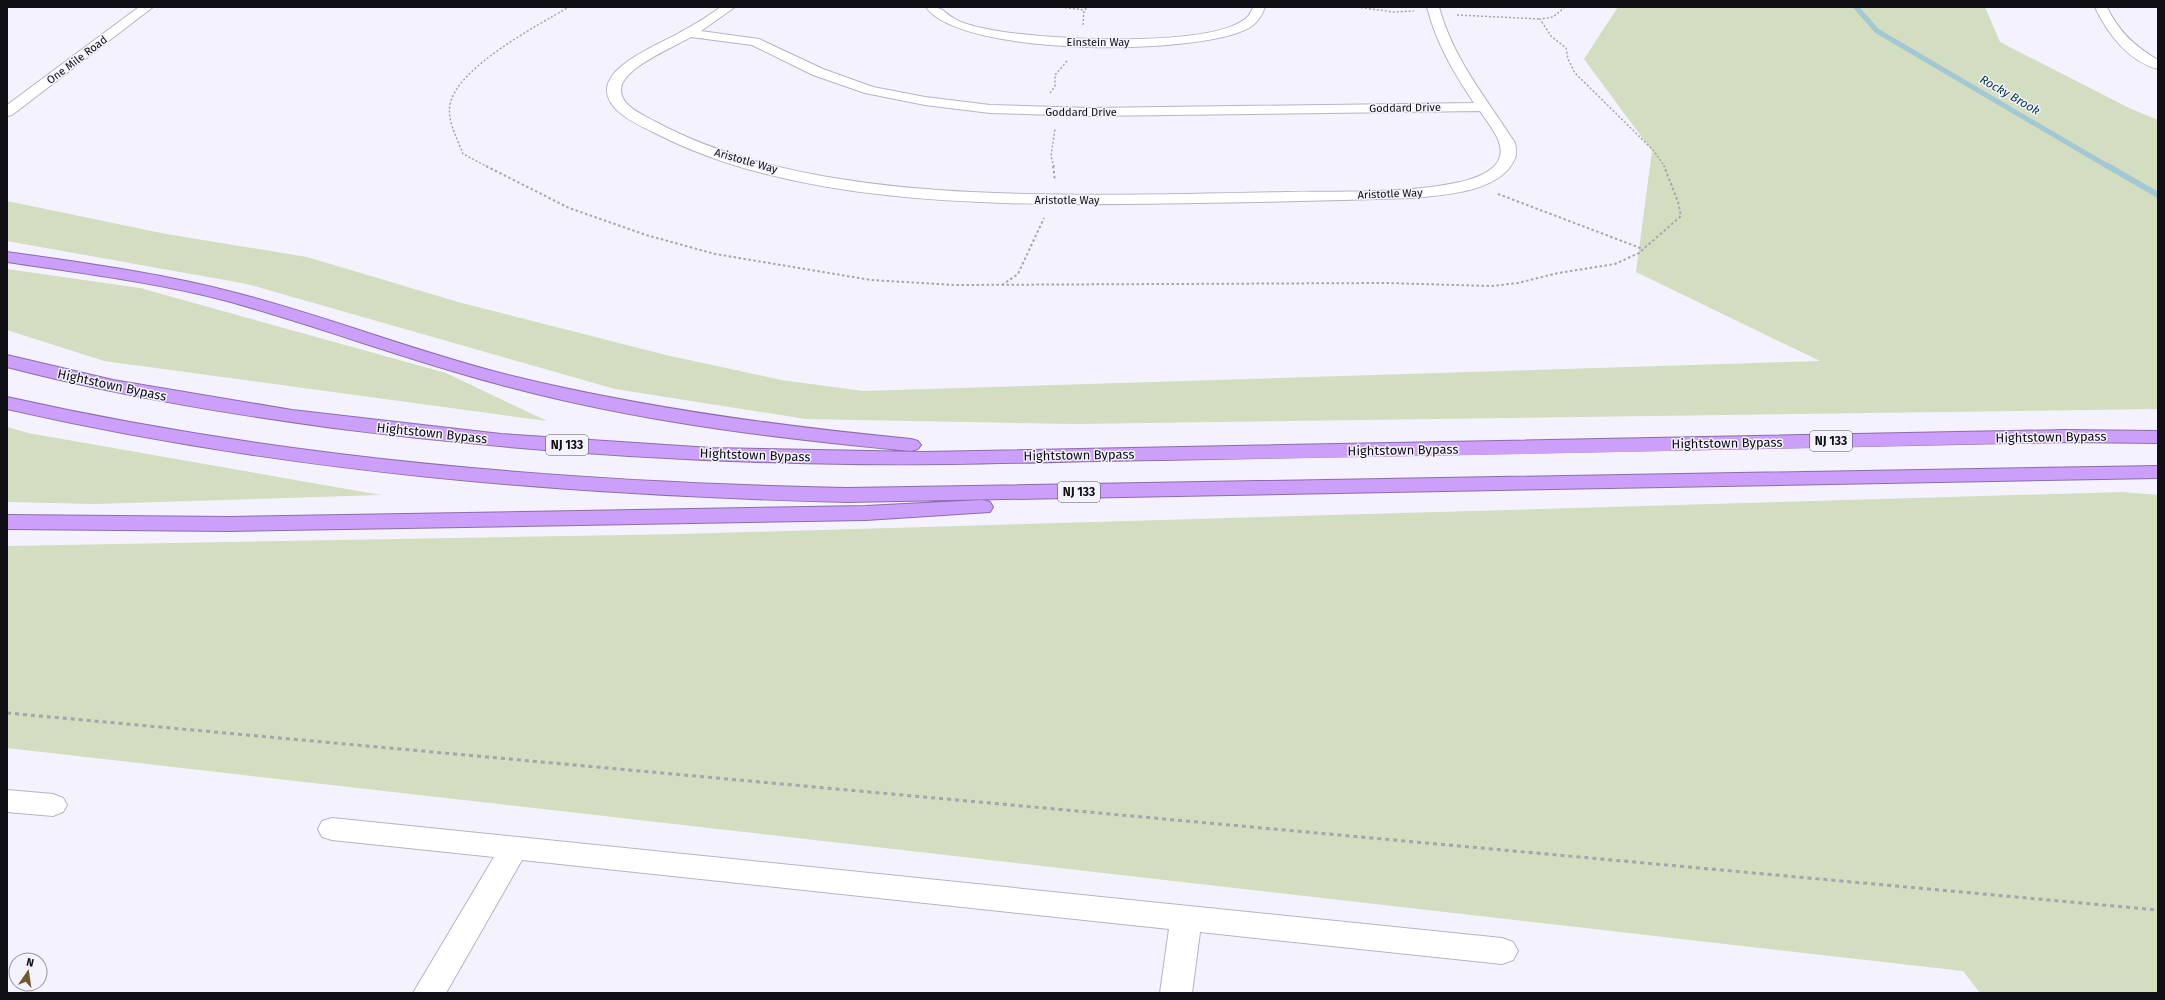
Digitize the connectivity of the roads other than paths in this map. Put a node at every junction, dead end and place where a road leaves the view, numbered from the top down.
1 (147, 7) edge
2 (729, 7) edge
3 (932, 7) edge
4 (1259, 7) edge
5 (2101, 7) edge
6 (1434, 11) edge
7 (690, 33) junction
8 (2158, 65) edge
9 (1485, 107) junction
10 (7, 112) edge
11 (7, 257) edge
12 (7, 361) edge
13 (7, 403) edge
14 (2158, 437) edge
15 (1134, 454) junction
16 (2158, 472) edge
17 (1366, 487) junction
18 (7, 522) edge
19 (7, 801) edge
20 (52, 805) dead end
21 (332, 829) dead end
22 (514, 848) junction
23 (1186, 918) junction
24 (1502, 951) dead end
25 (429, 993) edge
26 (1176, 993) edge

1 - 10 street, One Mile Road
2 - 7 street, Aristotle Way
3 - 4 street, Einstein Way
5 - 8 street
6 - 9 street, Aristotle Way
7 - 9 street, Goddard Drive
7 - 9 street, Aristotle Way
11 - 15 highway
12 - 15 highway, Hightstown Bypass / NJ 133
13 - 17 highway, NJ 133
14 - 15 highway, Hightstown Bypass / NJ 133
16 - 17 highway, NJ 133
17 - 18 highway
19 - 20 street
21 - 22 street
22 - 23 street
22 - 25 street
23 - 24 street
23 - 26 street

